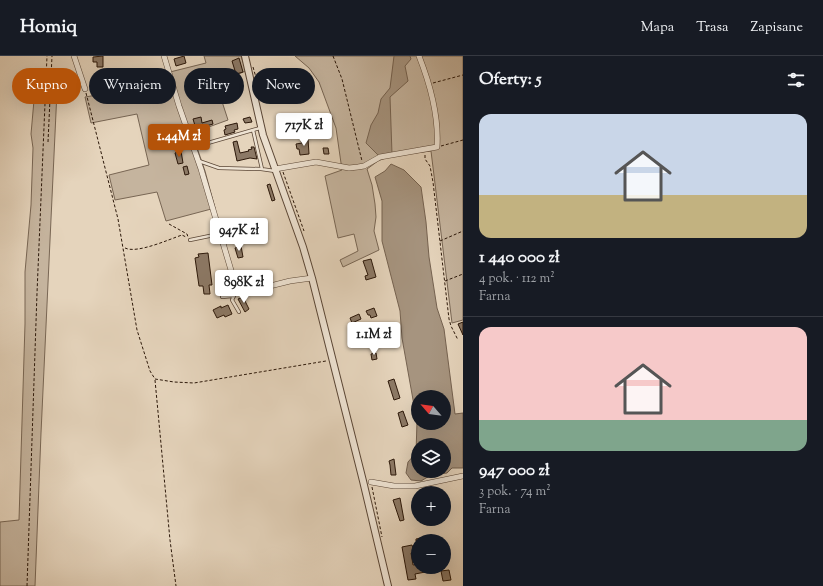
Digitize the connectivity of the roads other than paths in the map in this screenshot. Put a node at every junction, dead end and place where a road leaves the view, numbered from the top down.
1 (74, 56) edge
2 (164, 56) edge
3 (245, 56) edge
4 (420, 56) edge
5 (85, 89) road end
6 (261, 128) junction
7 (253, 130) junction
8 (194, 148) junction
9 (198, 161) junction
10 (262, 169) junction
11 (275, 170) junction
12 (219, 234) junction
13 (190, 240) road end
14 (312, 278) junction
15 (238, 289) junction
16 (234, 296) junction
17 (222, 297) dead end
18 (239, 312) dead end
19 (463, 476) edge
20 (371, 482) dead end
21 (388, 586) edge

1 - 5 street
2 - 8 street
3 - 6 street
4 - 11 street
6 - 7 lane
6 - 11 street
7 - 8 lane
7 - 10 lane
8 - 9 street
9 - 10 lane
9 - 12 street
10 - 11 lane
11 - 14 street
12 - 13 lane
12 - 15 street
14 - 15 street
14 - 21 street
15 - 16 lane
16 - 17 lane
16 - 18 lane
19 - 20 street

